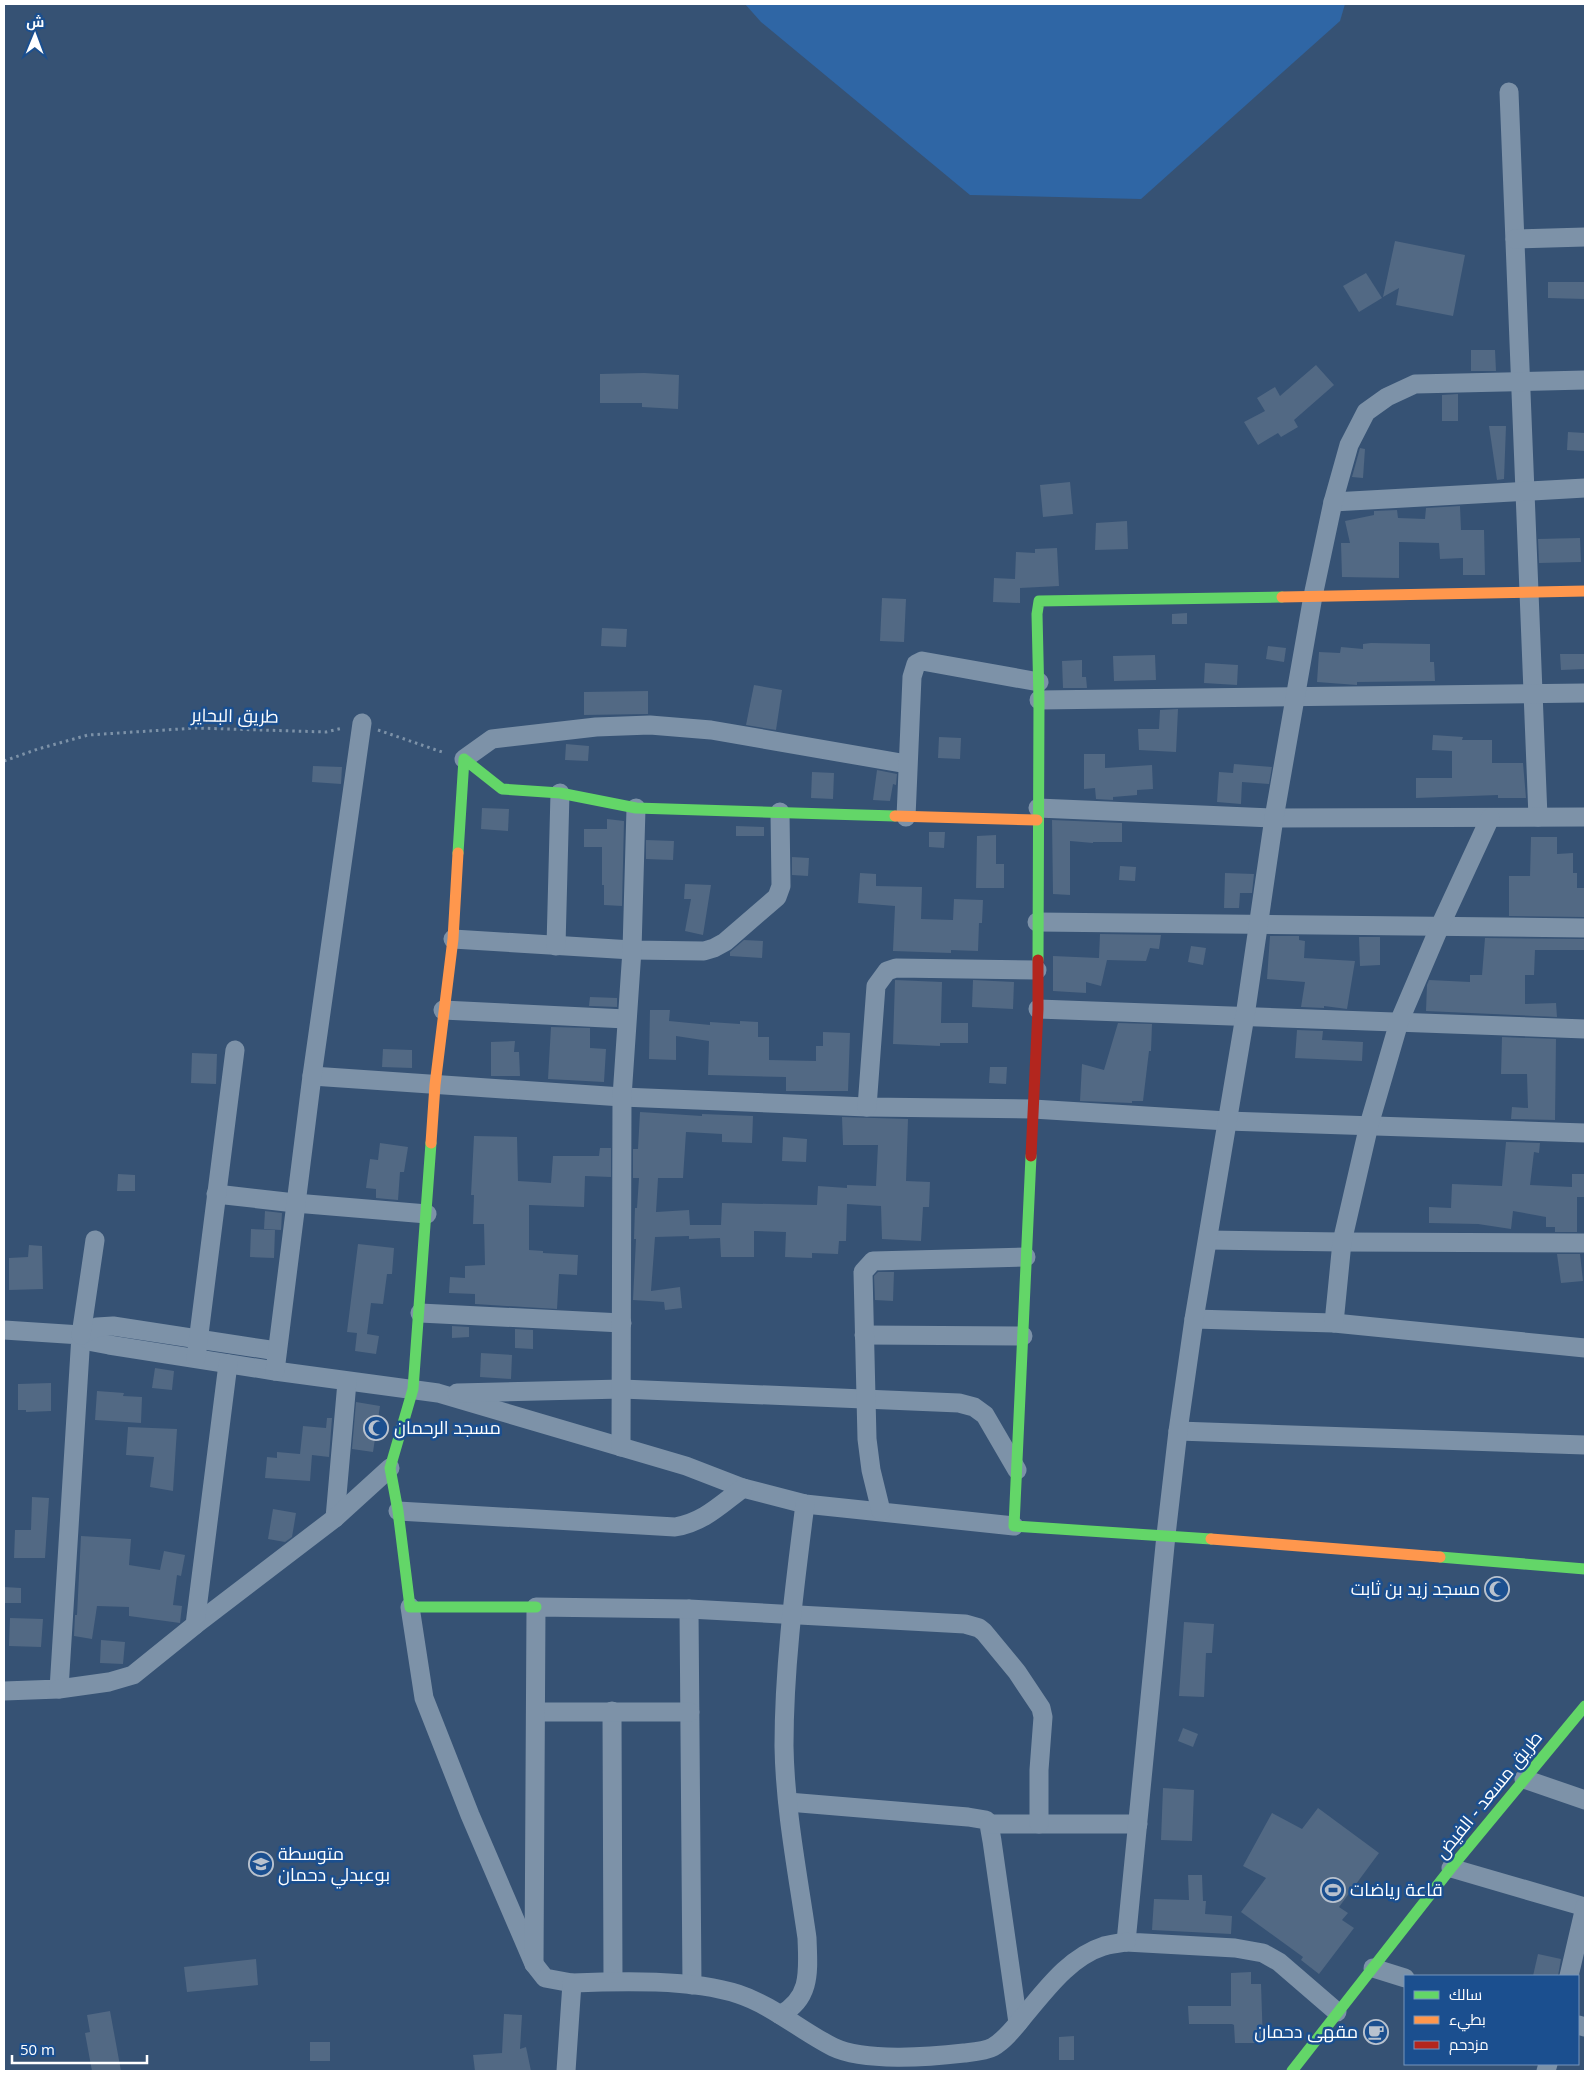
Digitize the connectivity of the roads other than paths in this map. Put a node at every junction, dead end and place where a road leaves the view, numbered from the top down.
1 (1509, 92) dead end
2 (1585, 237) edge
3 (1515, 239) junction
4 (1585, 380) edge
5 (1521, 381) junction
6 (1585, 488) edge
7 (1525, 491) junction
8 (1333, 502) junction
9 (1585, 591) edge
10 (1529, 592) junction
11 (1313, 596) junction
12 (1039, 691) junction
13 (1585, 693) edge
14 (1534, 694) junction
15 (1296, 697) junction
16 (362, 723) road end
17 (464, 759) junction
18 (907, 764) junction
19 (560, 792) junction
20 (636, 808) junction
21 (780, 812) junction
22 (1037, 814) junction
23 (906, 817) junction
24 (1538, 817) junction
25 (1274, 818) junction
26 (1490, 818) junction
27 (1585, 818) edge
28 (1037, 922) junction
29 (1259, 925) junction
30 (1440, 926) junction
31 (1585, 928) edge
32 (453, 939) junction
33 (556, 946) junction
34 (632, 950) junction
35 (1037, 970) junction
36 (1038, 1009) junction
37 (443, 1010) junction
38 (1245, 1016) junction
39 (626, 1019) junction
40 (1399, 1022) junction
41 (1585, 1029) edge
42 (235, 1050) dead end
43 (312, 1076) junction
44 (435, 1085) junction
45 (622, 1097) junction
46 (867, 1106) junction
47 (1033, 1108) junction
48 (1227, 1121) junction
49 (1369, 1125) junction
50 (1585, 1133) edge
51 (216, 1194) junction
52 (295, 1203) junction
53 (427, 1214) junction
54 (95, 1240) dead end
55 (1208, 1240) junction
56 (1342, 1242) junction
57 (1585, 1242) edge
58 (1026, 1257) junction
59 (420, 1313) junction
60 (1194, 1319) junction
61 (622, 1323) junction
62 (1334, 1323) junction
63 (4, 1330) edge
64 (81, 1335) junction
65 (864, 1335) junction
66 (1023, 1336) junction
67 (199, 1338) junction
68 (1585, 1348) edge
69 (277, 1351) junction
70 (196, 1358) junction
71 (228, 1364) junction
72 (275, 1371) junction
73 (347, 1382) junction
74 (622, 1388) junction
75 (412, 1389) junction
76 (438, 1393) junction
77 (866, 1399) junction
78 (1178, 1431) junction
79 (1585, 1445) edge
80 (621, 1447) junction
81 (390, 1468) junction
82 (1017, 1470) junction
83 (743, 1488) junction
84 (805, 1504) junction
85 (881, 1511) junction
86 (398, 1512) junction
87 (335, 1518) junction
88 (1014, 1526) junction
89 (1166, 1535) junction
90 (1585, 1569) edge
91 (410, 1607) junction
92 (536, 1607) junction
93 (689, 1609) junction
94 (792, 1614) junction
95 (195, 1625) junction
96 (59, 1689) junction
97 (4, 1691) edge
98 (1585, 1706) edge
99 (612, 1711) junction
100 (537, 1712) junction
101 (690, 1712) junction
102 (1524, 1780) junction
103 (1585, 1800) edge
104 (788, 1802) junction
105 (989, 1824) junction
106 (1039, 1824) junction
107 (1138, 1824) junction
108 (1451, 1868) junction
109 (1585, 1907) edge
110 (1126, 1942) junction
111 (534, 1964) junction
112 (1373, 1968) junction
113 (1569, 1975) edge
114 (1404, 1978) edge
115 (613, 1981) junction
116 (572, 1982) junction
117 (692, 1985) junction
118 (1337, 2012) junction
119 (780, 2015) junction
120 (1018, 2024) junction
121 (566, 2071) edge
122 (1292, 2071) edge

1 - 3 street
2 - 3 street
3 - 5 street
4 - 5 street
5 - 7 street
5 - 8 street
6 - 7 street
7 - 8 street
7 - 10 street
8 - 11 street
9 - 10 street
10 - 11 street
10 - 14 street
11 - 12 street
11 - 15 street
12 - 15 street
12 - 18 street
12 - 22 street
13 - 14 street
14 - 15 street
14 - 24 street
15 - 25 street
16 - 43 street
17 - 18 street
17 - 19 street
17 - 32 street
18 - 23 street
19 - 20 street
19 - 33 street
20 - 21 street
20 - 34 street
21 - 23 street
21 - 34 street
22 - 23 street
22 - 25 street
22 - 28 street
24 - 26 street
24 - 27 street
25 - 26 street
25 - 29 street
26 - 30 street
28 - 29 street
28 - 35 street
29 - 30 street
29 - 38 street
30 - 31 street
30 - 40 street
32 - 33 street
32 - 37 street
33 - 34 street
34 - 39 street
35 - 36 street
35 - 46 street
36 - 38 street
36 - 47 street
37 - 39 street
37 - 44 street
38 - 40 street
38 - 48 street
39 - 45 street
40 - 41 street
40 - 49 street
42 - 51 street
43 - 44 street
43 - 52 street
44 - 45 street
44 - 53 street
45 - 46 street
45 - 61 street
46 - 47 street
47 - 48 street
47 - 58 street
48 - 49 street
48 - 55 street
49 - 50 street
49 - 56 street
51 - 52 street
51 - 67 street
52 - 53 street
52 - 69 street
53 - 59 street
54 - 64 street
55 - 56 street
55 - 60 street
56 - 57 street
56 - 62 street
58 - 65 street
58 - 66 street
59 - 61 street
59 - 75 street
60 - 62 street
60 - 78 street
61 - 74 street
62 - 68 street
63 - 64 street
64 - 67 street
64 - 70 street
64 - 96 street
65 - 66 street
65 - 77 street
66 - 82 street
67 - 69 street
67 - 70 street
69 - 72 street
70 - 71 street
71 - 72 street
71 - 95 street
72 - 73 street
73 - 75 street
73 - 87 street
74 - 76 street
74 - 77 street
74 - 80 street
75 - 76 street
75 - 81 street
76 - 80 street
77 - 82 street
77 - 85 street
78 - 79 street
78 - 89 street
80 - 83 street
81 - 86 street
81 - 87 street
82 - 88 street
83 - 84 street
83 - 86 street
84 - 85 street
84 - 94 street
85 - 88 street
86 - 91 street
87 - 95 street
88 - 89 street
89 - 90 street
89 - 107 street
91 - 92 street
91 - 111 street
92 - 93 street
92 - 100 street
93 - 94 street
93 - 101 street
94 - 104 street
94 - 106 street
95 - 96 street
96 - 97 street
98 - 102 street, طريق مسعد - الفيض
99 - 100 street
99 - 101 street
99 - 115 street
100 - 111 street
101 - 117 street
102 - 103 street
102 - 108 street, طريق مسعد - الفيض
104 - 105 street
104 - 119 street
105 - 106 street
105 - 120 street
106 - 107 street
107 - 110 street
108 - 109 street
108 - 112 street, طريق مسعد - الفيض
109 - 113 street
110 - 118 street
110 - 120 street
111 - 116 street
112 - 114 street
112 - 118 street, طريق مسعد - الفيض
115 - 116 street
115 - 117 street
116 - 121 street
117 - 119 street
118 - 122 street, طريق مسعد - الفيض
119 - 120 street

